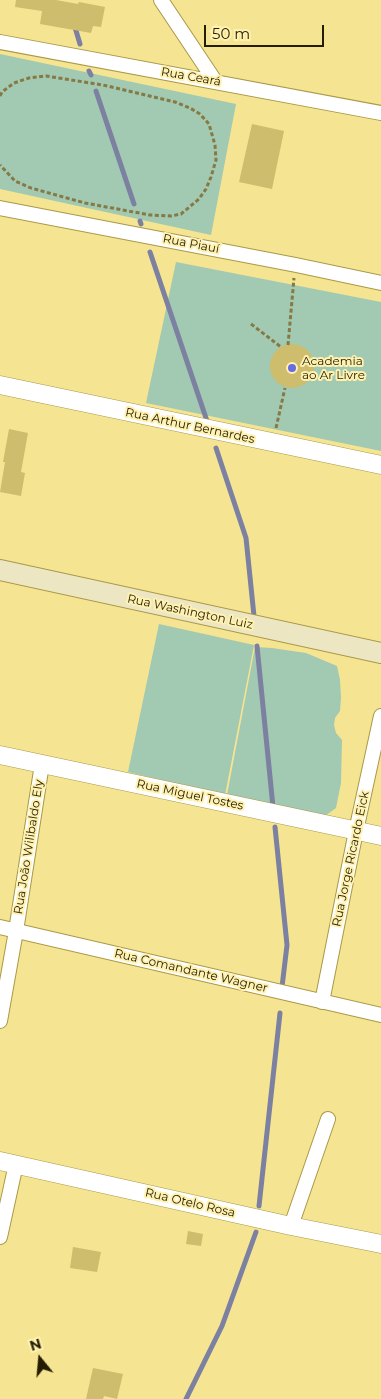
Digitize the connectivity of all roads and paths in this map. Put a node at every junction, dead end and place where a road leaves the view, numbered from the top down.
1 (161, 0) edge
2 (0, 42) edge
3 (215, 81) junction
4 (0, 96) edge
5 (381, 113) edge
6 (0, 165) edge
7 (0, 208) edge
8 (296, 265) junction
9 (381, 283) edge
10 (251, 324) dead end
11 (288, 345) dead end
12 (281, 347) dead end
13 (0, 385) edge
14 (285, 388) dead end
15 (273, 443) junction
16 (381, 465) edge
17 (0, 570) edge
18 (381, 653) edge
19 (381, 716) edge
20 (0, 755) edge
21 (42, 764) junction
22 (356, 831) junction
23 (381, 836) edge
24 (0, 927) edge
25 (16, 931) junction
26 (322, 1002) junction
27 (1, 1014) edge
28 (381, 1015) edge
29 (328, 1119) dead end
30 (8, 1163) edge
31 (291, 1226) junction
32 (0, 1237) edge
33 (381, 1244) edge

1 - 3 street
2 - 3 street, Rua Ceará
3 - 5 street, Rua Ceará
4 - 6 path
7 - 8 street, Rua Piauí
8 - 9 street, Rua Piauí
8 - 11 path
10 - 12 path
13 - 15 street, Rua Arthur Bernardes
14 - 15 path
15 - 16 street, Rua Arthur Bernardes
17 - 18 main road, Rua Washington Luiz
19 - 22 street, Rua Jorge Ricardo Eick
20 - 21 street, Rua Miguel Tostes
21 - 22 street, Rua Miguel Tostes
21 - 25 street, Rua João Wilibaldo Ely
22 - 23 street, Rua Miguel Tostes
22 - 26 street, Rua Jorge Ricardo Eick
24 - 25 street, Rua Comandante Wagner
25 - 26 street, Rua Comandante Wagner
25 - 27 street, Rua João Wilibaldo Ely
26 - 28 street, Rua Comandante Wagner
29 - 31 street
30 - 31 street, Rua Otelo Rosa
30 - 32 street
31 - 33 street, Rua Otelo Rosa

